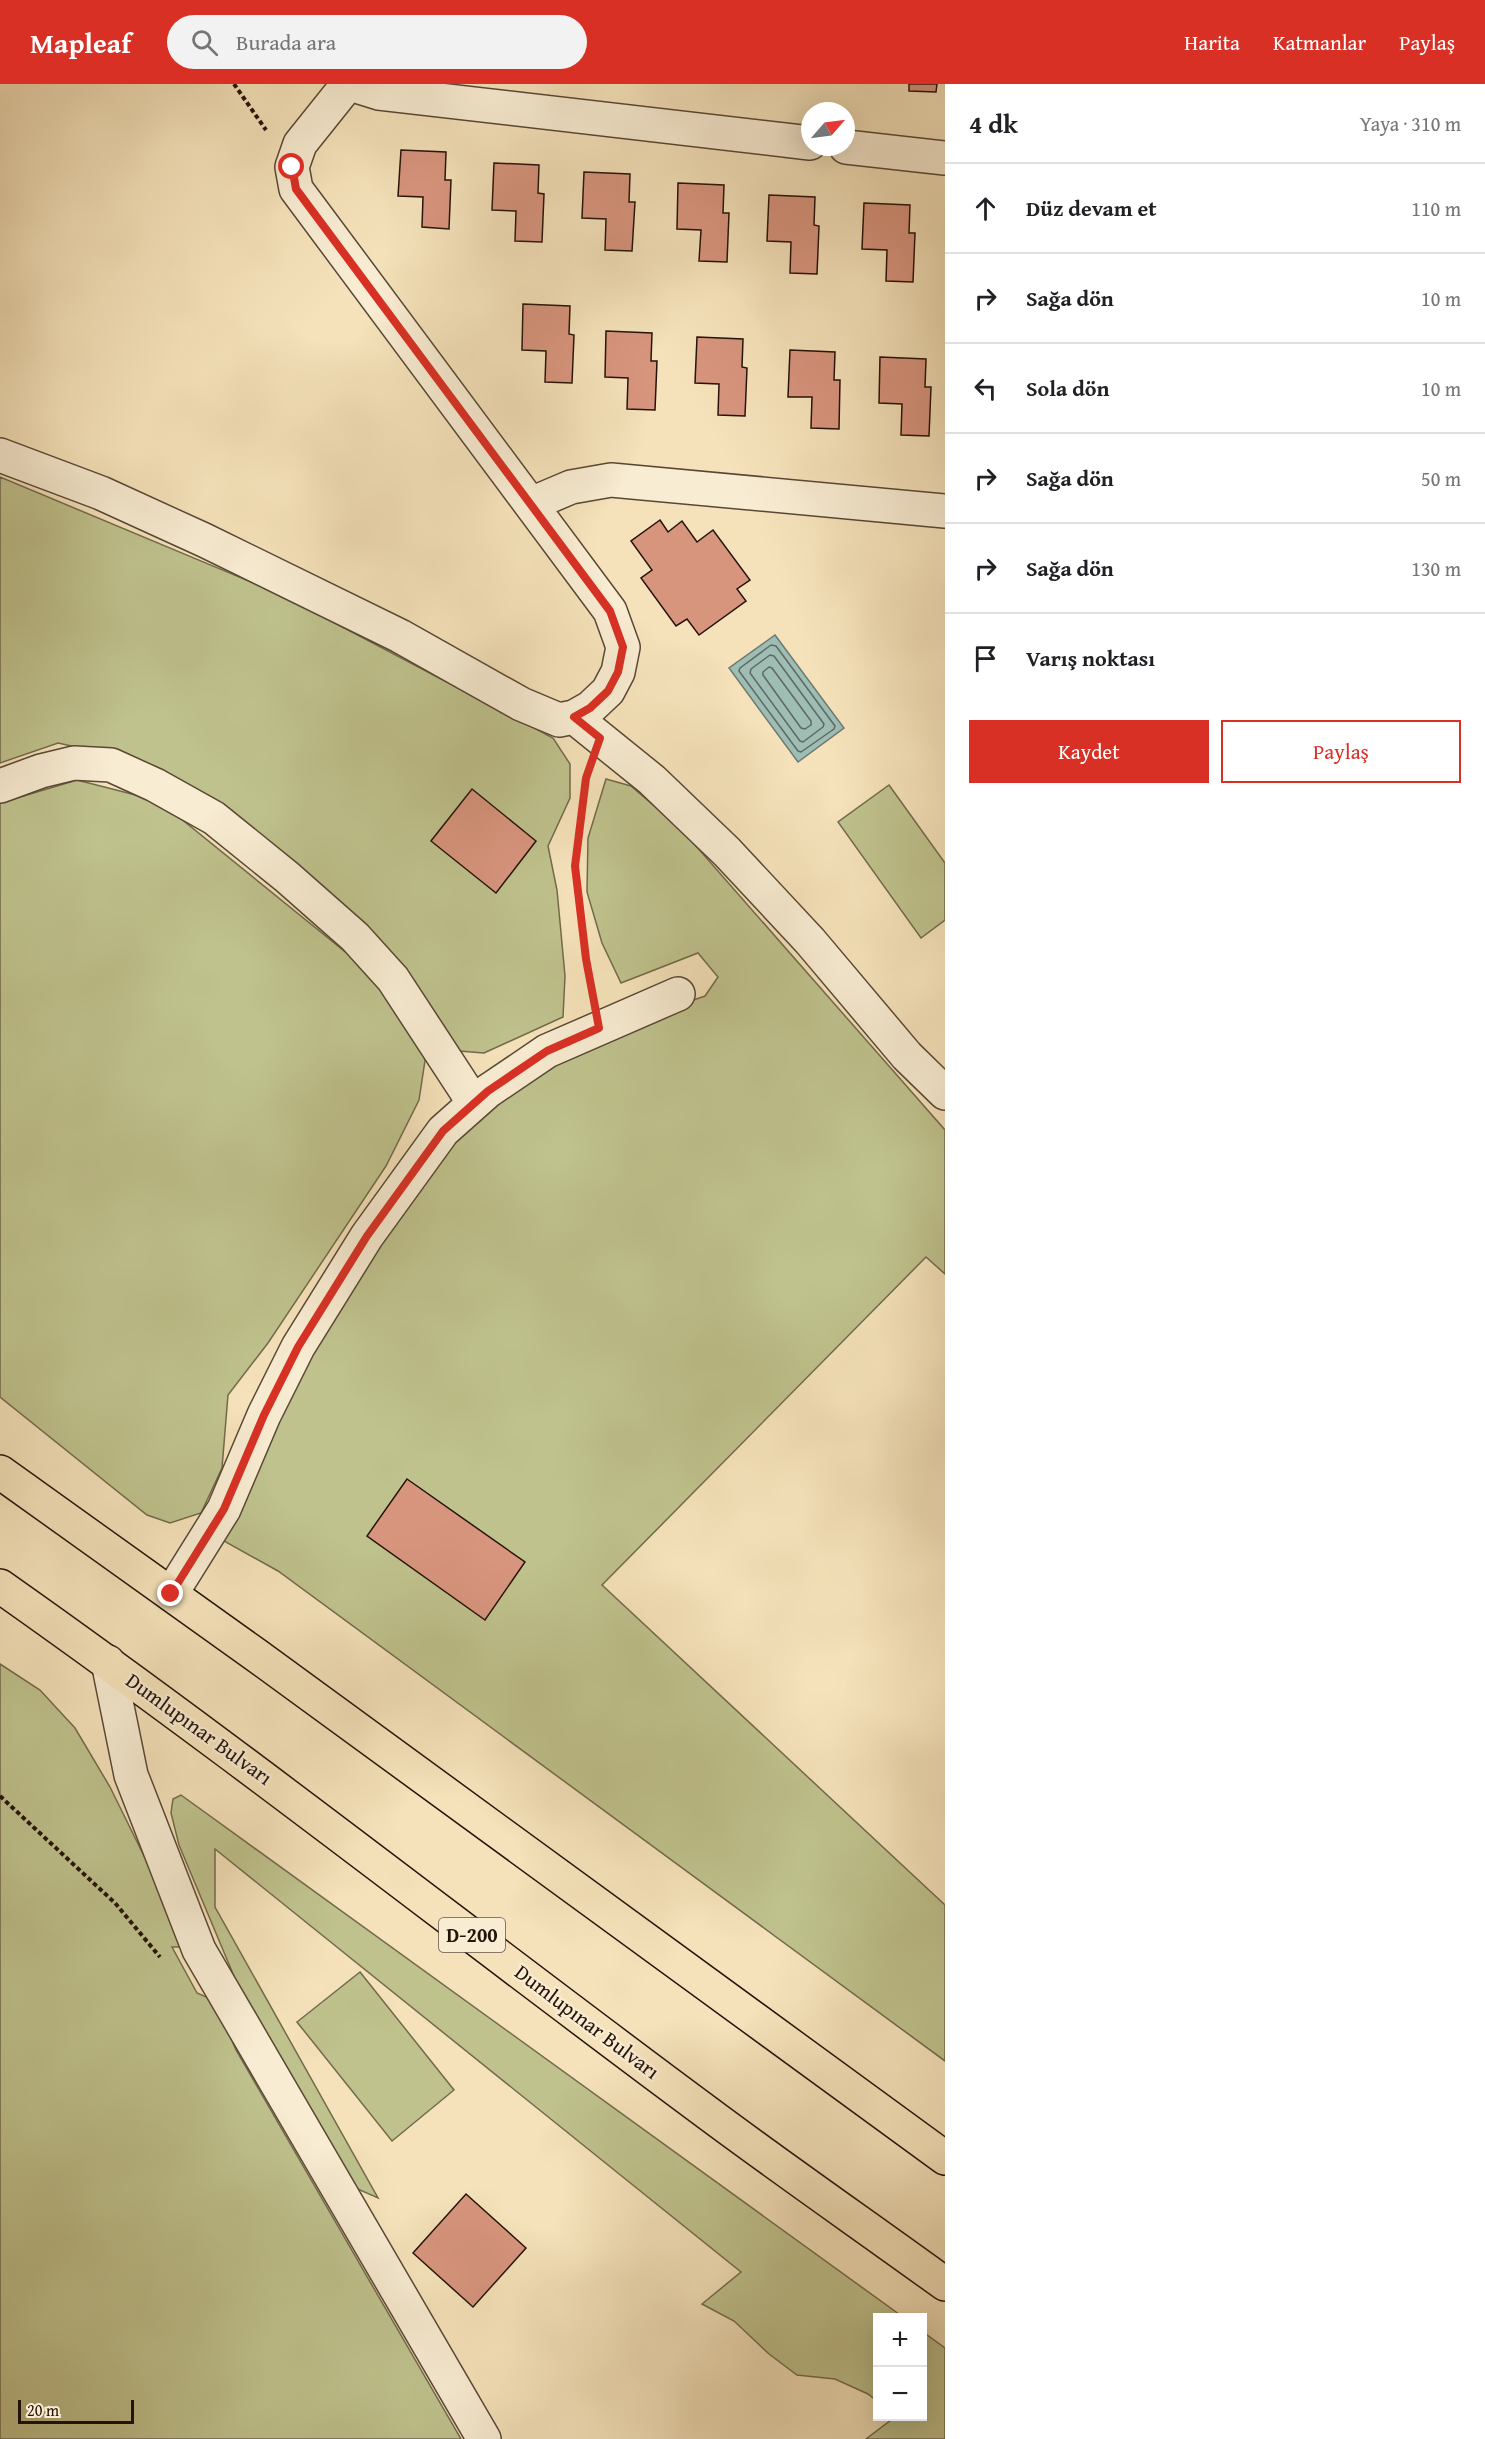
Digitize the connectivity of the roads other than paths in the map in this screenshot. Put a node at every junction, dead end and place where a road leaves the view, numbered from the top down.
1 (349, 84) edge
2 (801, 142) edge
3 (855, 148) edge
4 (945, 158) edge
5 (0, 455) edge
6 (531, 504) junction
7 (945, 511) edge
8 (574, 717) junction
9 (0, 786) edge
10 (678, 994) dead end
11 (945, 1093) edge
12 (474, 1103) junction
13 (0, 1472) edge
14 (0, 1586) edge
15 (171, 1594) junction
16 (108, 1662) junction
17 (945, 2158) edge
18 (945, 2284) edge
19 (484, 2439) edge

1 - 2 street
1 - 6 street
3 - 4 street
5 - 8 street
6 - 7 street
6 - 8 street
8 - 11 street
9 - 12 street
10 - 12 street
12 - 15 street
13 - 15 highway
14 - 16 highway, Dumlupınar Bulvarı / D-200
15 - 17 highway
16 - 18 highway, Dumlupınar Bulvarı / D-200
16 - 19 street

